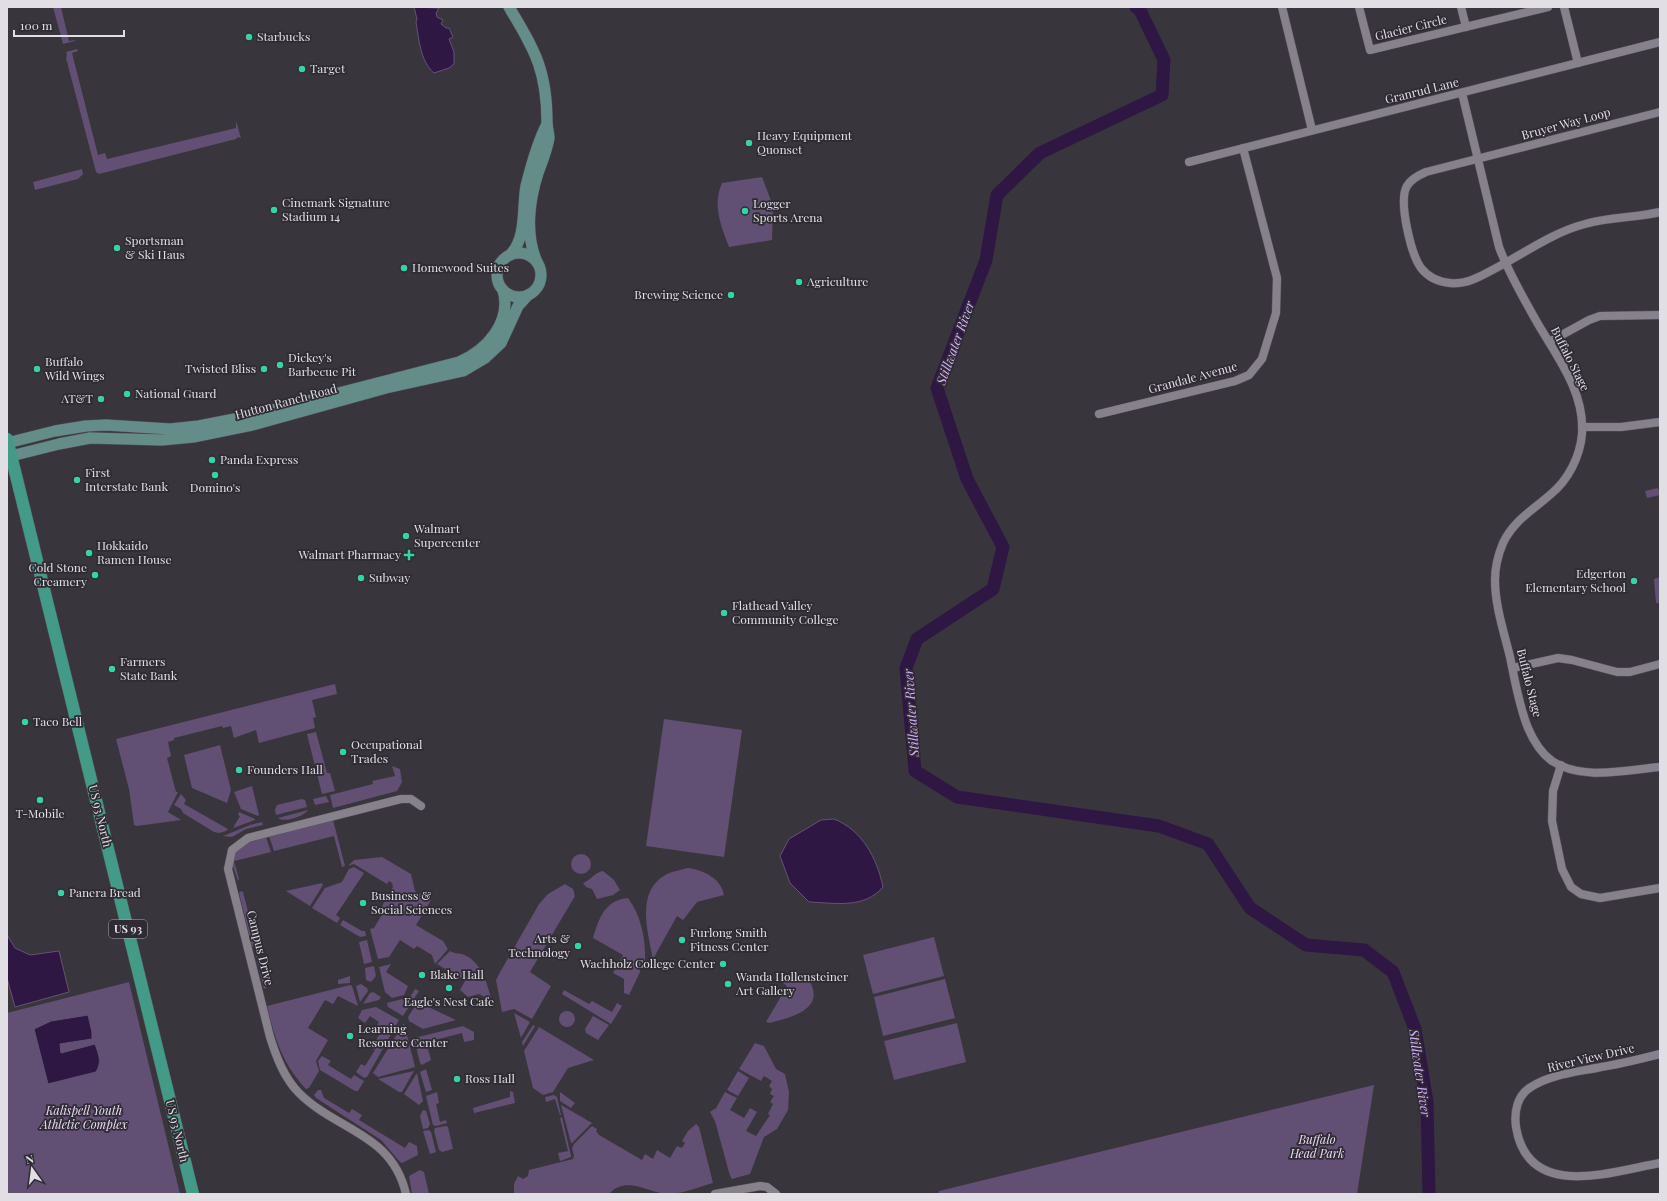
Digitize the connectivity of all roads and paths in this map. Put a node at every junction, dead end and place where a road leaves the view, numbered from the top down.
1 (509, 7) edge
2 (1282, 7) edge
3 (1359, 7) edge
4 (1461, 7) edge
5 (1548, 7) edge
6 (1564, 7) edge
7 (1466, 27) junction
8 (1660, 42) edge
9 (1578, 63) junction
10 (1462, 93) junction
11 (1660, 112) edge
12 (547, 124) junction
13 (1312, 130) junction
14 (1243, 148) junction
15 (1478, 160) junction
16 (1189, 162) dead end
17 (1660, 212) edge
18 (510, 255) junction
19 (537, 262) junction
20 (1505, 263) junction
21 (503, 290) junction
22 (528, 295) junction
23 (1660, 314) edge
24 (1549, 342) junction
25 (1099, 414) dead end
26 (1660, 422) edge
27 (1582, 427) junction
28 (7, 442) edge
29 (9, 456) edge
30 (1660, 664) edge
31 (1513, 668) junction
32 (1561, 766) junction
33 (1660, 768) edge
34 (421, 806) dead end
35 (1660, 888) edge
36 (1660, 1054) edge
37 (1660, 1163) edge
38 (193, 1194) edge
39 (406, 1194) edge
40 (715, 1194) edge
41 (776, 1194) edge

1 - 12 main road
2 - 13 street
3 - 7 street, Glacier Circle
4 - 7 street
5 - 7 street, Glacier Circle
6 - 9 street
8 - 9 street, Granrud Lane
9 - 10 street, Granrud Lane
10 - 13 street, Granrud Lane
10 - 15 street, Buffalo Stage
11 - 15 street, Bruyer Way Loop
12 - 18 main road
12 - 19 main road
13 - 14 street, Granrud Lane
14 - 16 street, Granrud Lane
14 - 25 street, Grandale Avenue
15 - 20 street, Buffalo Stage
15 - 20 street, Bruyer Way Loop
17 - 20 street, Bruyer Way Loop
18 - 19 main road
18 - 21 main road
19 - 22 main road
20 - 24 street, Buffalo Stage
21 - 22 main road
21 - 28 main road, Hutton Ranch Road
22 - 29 main road, Hutton Ranch Road
23 - 24 street
24 - 27 street, Buffalo Stage
26 - 27 street
27 - 31 street, Buffalo Stage
28 - 29 main road, US 93 North / US 93
29 - 38 main road, US 93 North / US 93
30 - 31 street
31 - 32 street, Buffalo Stage
32 - 33 street, Buffalo Stage
32 - 35 street
34 - 39 street, Campus Drive
36 - 37 street, River View Drive
40 - 41 street

